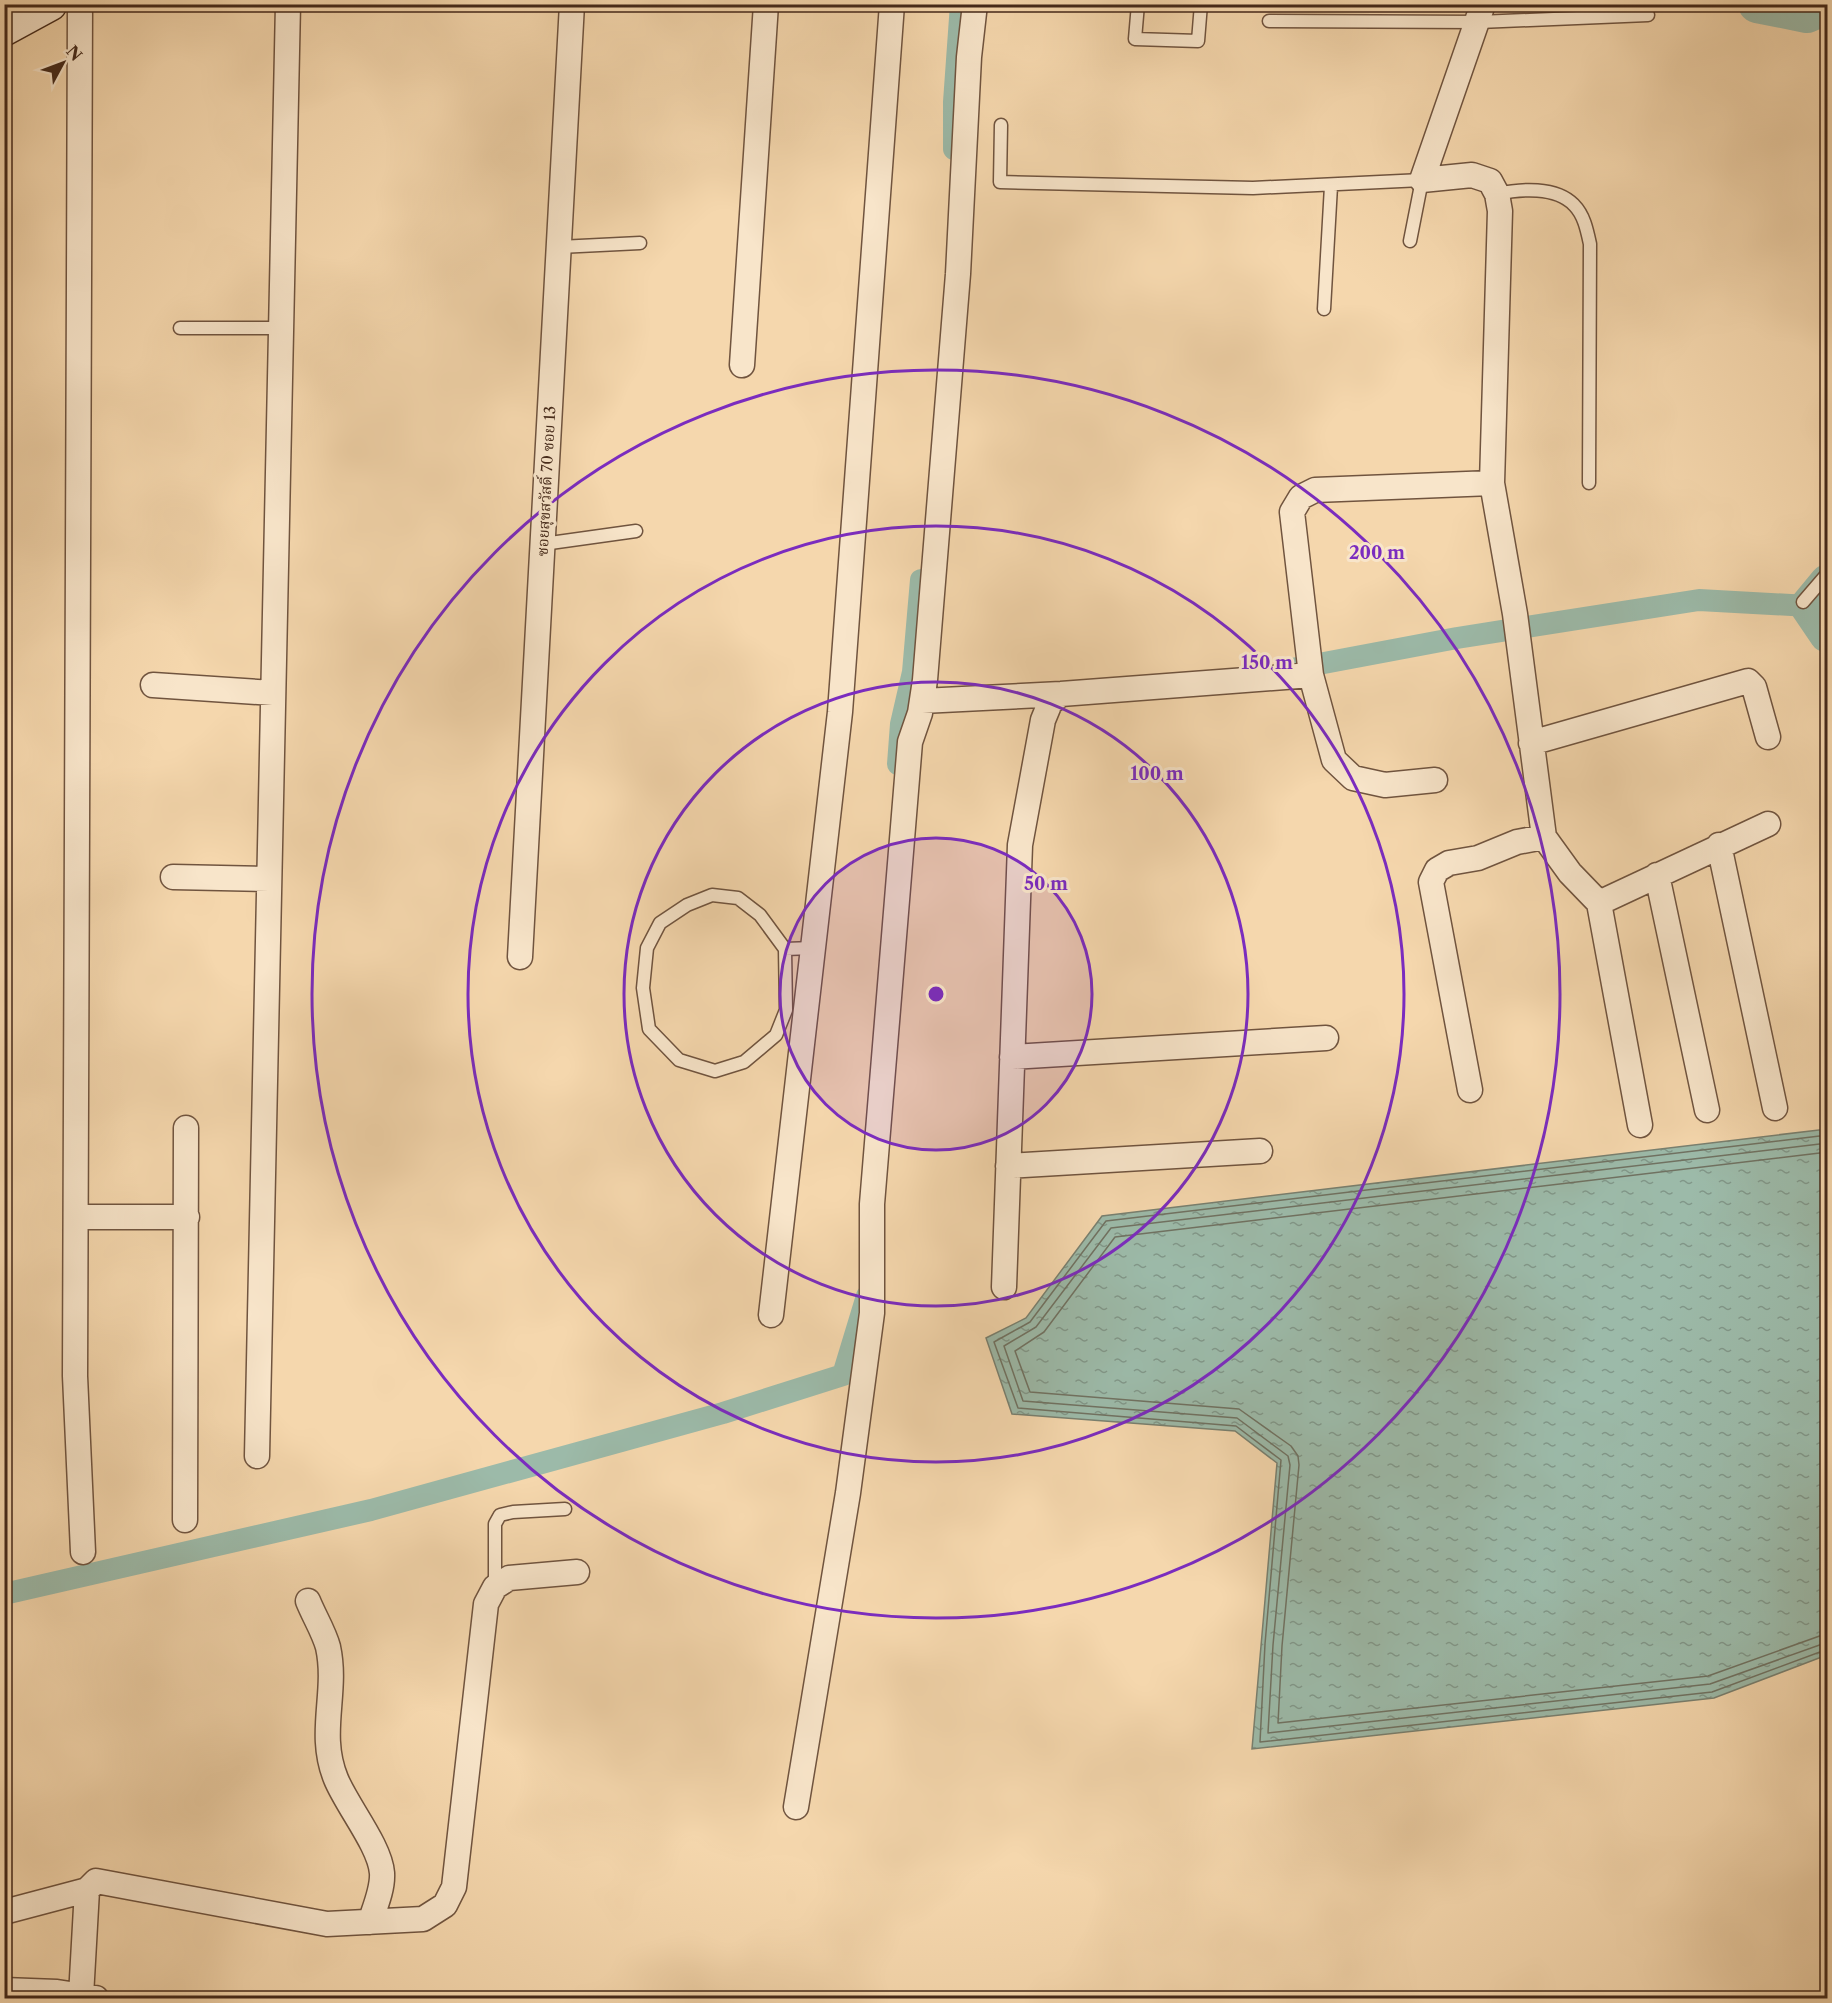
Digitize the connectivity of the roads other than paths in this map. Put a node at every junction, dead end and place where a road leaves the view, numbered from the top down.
1 (50, 4) edge
2 (80, 4) edge
3 (288, 4) edge
4 (572, 4) edge
5 (766, 4) edge
6 (892, 4) edge
7 (975, 4) edge
8 (1138, 4) edge
9 (1201, 4) edge
10 (1481, 13) edge
11 (1648, 15) dead end
12 (1269, 21) dead end
13 (4, 29) edge
14 (1001, 125) dead end
15 (1422, 180) junction
16 (1331, 186) junction
17 (1497, 194) junction
18 (1410, 242) dead end
19 (640, 243) dead end
20 (559, 247) junction
21 (1324, 309) dead end
22 (180, 327) dead end
23 (281, 328) junction
24 (742, 365) dead end
25 (1492, 483) junction
26 (1589, 483) dead end
27 (636, 531) dead end
28 (543, 544) junction
29 (1827, 573) edge
30 (1803, 602) dead end
31 (1311, 675) junction
32 (153, 685) dead end
33 (273, 693) junction
34 (1061, 694) junction
35 (922, 701) junction
36 (1768, 737) dead end
37 (1532, 743) junction
38 (1435, 780) dead end
39 (1768, 824) dead end
40 (1544, 837) junction
41 (1719, 845) junction
42 (1656, 875) junction
43 (173, 877) dead end
44 (269, 879) junction
45 (1599, 903) junction
46 (813, 948) junction
47 (785, 949) junction
48 (520, 957) dead end
49 (1326, 1038) dead end
50 (1012, 1057) junction
51 (1470, 1090) dead end
52 (1775, 1108) dead end
53 (1707, 1110) dead end
54 (1640, 1125) dead end
55 (186, 1128) dead end
56 (1260, 1151) dead end
57 (1008, 1166) junction
58 (76, 1217) junction
59 (187, 1217) junction
60 (1004, 1287) dead end
61 (771, 1315) dead end
62 (257, 1456) dead end
63 (565, 1509) dead end
64 (185, 1520) dead end
65 (83, 1552) dead end
66 (577, 1572) dead end
67 (495, 1587) junction
68 (308, 1601) dead end
69 (796, 1807) dead end
70 (87, 1890) junction
71 (4, 1912) edge
72 (370, 1922) junction
73 (4, 1989) edge
74 (89, 1997) edge

1 - 13 street
2 - 58 street
3 - 23 street
4 - 20 street, ซอยสุขสวัสดิ์ 70 ซอย 13
5 - 24 street
6 - 46 street
7 - 35 street
8 - 9 lane
10 - 11 lane
10 - 12 lane
10 - 15 street
14 - 16 lane
15 - 16 lane
15 - 17 street
15 - 18 lane
16 - 21 lane
17 - 25 street
17 - 26 lane
19 - 20 lane
20 - 28 street, ซอยสุขสวัสดิ์ 70 ซอย 13
22 - 23 lane
23 - 33 street
25 - 31 street
25 - 37 street
27 - 28 lane
28 - 48 street, ซอยสุขสวัสดิ์ 70 ซอย 13
29 - 30 lane
31 - 34 street
31 - 38 street
32 - 33 street
33 - 44 street
34 - 35 street
34 - 50 street
35 - 69 street
36 - 37 street
37 - 40 street
39 - 41 street
40 - 45 street
40 - 51 street
41 - 42 street
41 - 52 street
42 - 45 street
42 - 53 street
43 - 44 street
44 - 62 street
45 - 54 street
46 - 47 lane
46 - 61 street
47 - 47 lane
49 - 50 street
50 - 57 street
55 - 59 street
56 - 57 street
57 - 60 street
58 - 59 street
58 - 65 street
59 - 64 street
63 - 67 lane
66 - 67 street
67 - 72 street
68 - 72 street
70 - 71 street
70 - 72 street
70 - 74 street
73 - 74 street

